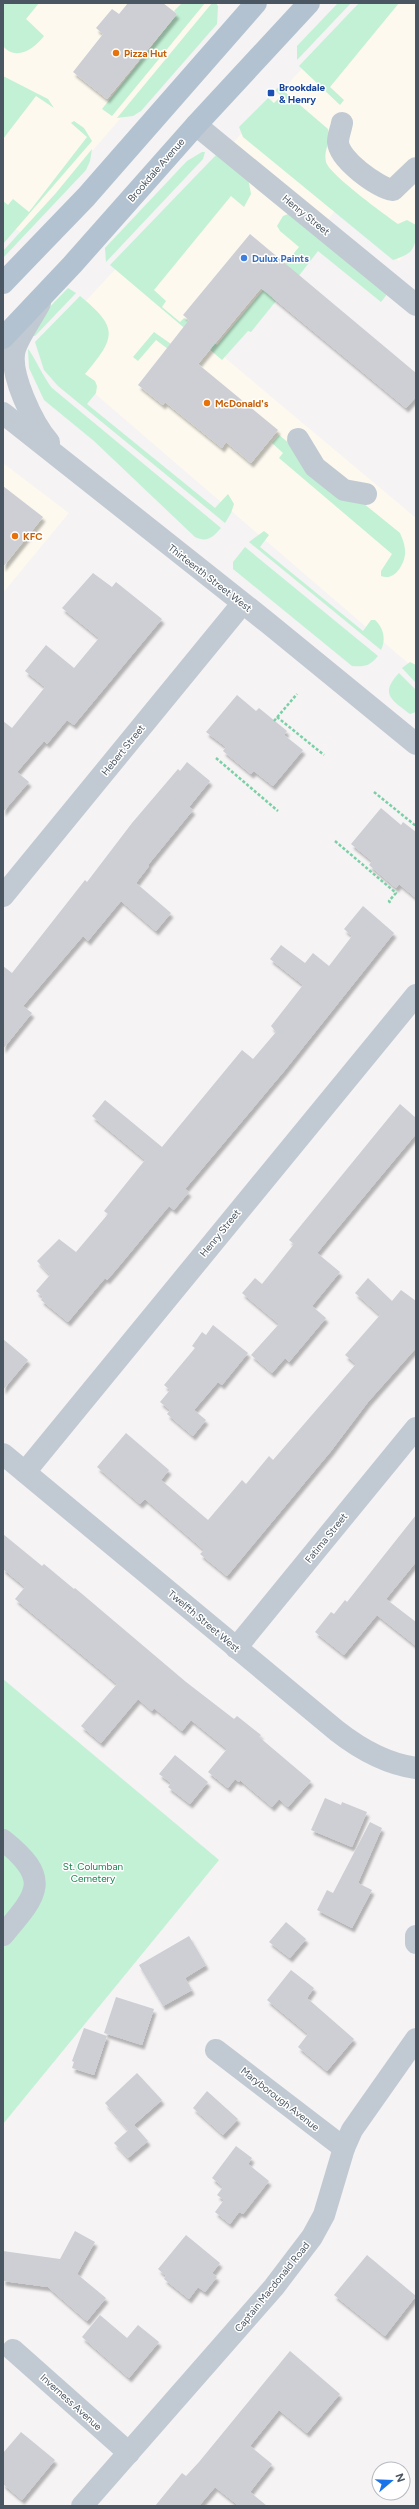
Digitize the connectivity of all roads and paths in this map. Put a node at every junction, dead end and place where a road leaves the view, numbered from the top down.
1 (256, 3) edge
2 (309, 3) edge
3 (342, 123) dead end
4 (196, 125) junction
5 (416, 168) edge
6 (3, 283) edge
7 (47, 292) junction
8 (416, 305) edge
9 (3, 338) edge
10 (3, 413) edge
11 (298, 439) dead end
12 (80, 475) junction
13 (366, 494) dead end
14 (242, 604) junction
15 (297, 694) dead end
16 (277, 717) junction
17 (274, 721) dead end
18 (416, 744) edge
19 (324, 755) dead end
20 (216, 758) dead end
21 (374, 792) dead end
22 (278, 811) dead end
23 (416, 826) edge
24 (335, 841) dead end
25 (3, 896) edge
26 (391, 904) dead end
27 (416, 995) edge
28 (416, 1428) edge
29 (3, 1454) edge
30 (25, 1472) junction
31 (236, 1648) junction
32 (416, 1768) edge
33 (3, 1840) edge
34 (3, 1935) edge
35 (416, 1936) edge
36 (416, 1943) edge
37 (416, 2039) edge
38 (216, 2050) dead end
39 (344, 2148) junction
40 (13, 2350) dead end
41 (129, 2453) junction
42 (82, 2506) edge

1 - 6 main road
2 - 4 main road, Brookdale Avenue
3 - 5 street
4 - 7 main road, Brookdale Avenue
4 - 8 street, Henry Street
7 - 9 main road, Brookdale Avenue
7 - 12 street
10 - 12 street, Thirteenth Street West
11 - 13 street
12 - 14 street, Thirteenth Street West
14 - 18 street, Thirteenth Street West
14 - 25 street, Hebert Street
15 - 16 path
16 - 17 path
16 - 19 path
20 - 22 path
21 - 23 path
24 - 26 path
27 - 30 street, Henry Street
28 - 31 street, Fatima Street
29 - 30 street, Twelfth Street West
30 - 31 street, Twelfth Street West
31 - 32 street, Twelfth Street West
33 - 34 street
35 - 36 street
37 - 39 street, Captain Macdonald Road
38 - 39 street, Maryborough Avenue
39 - 41 street, Captain Macdonald Road
40 - 41 street, Inverness Avenue
41 - 42 street, Captain Macdonald Road

